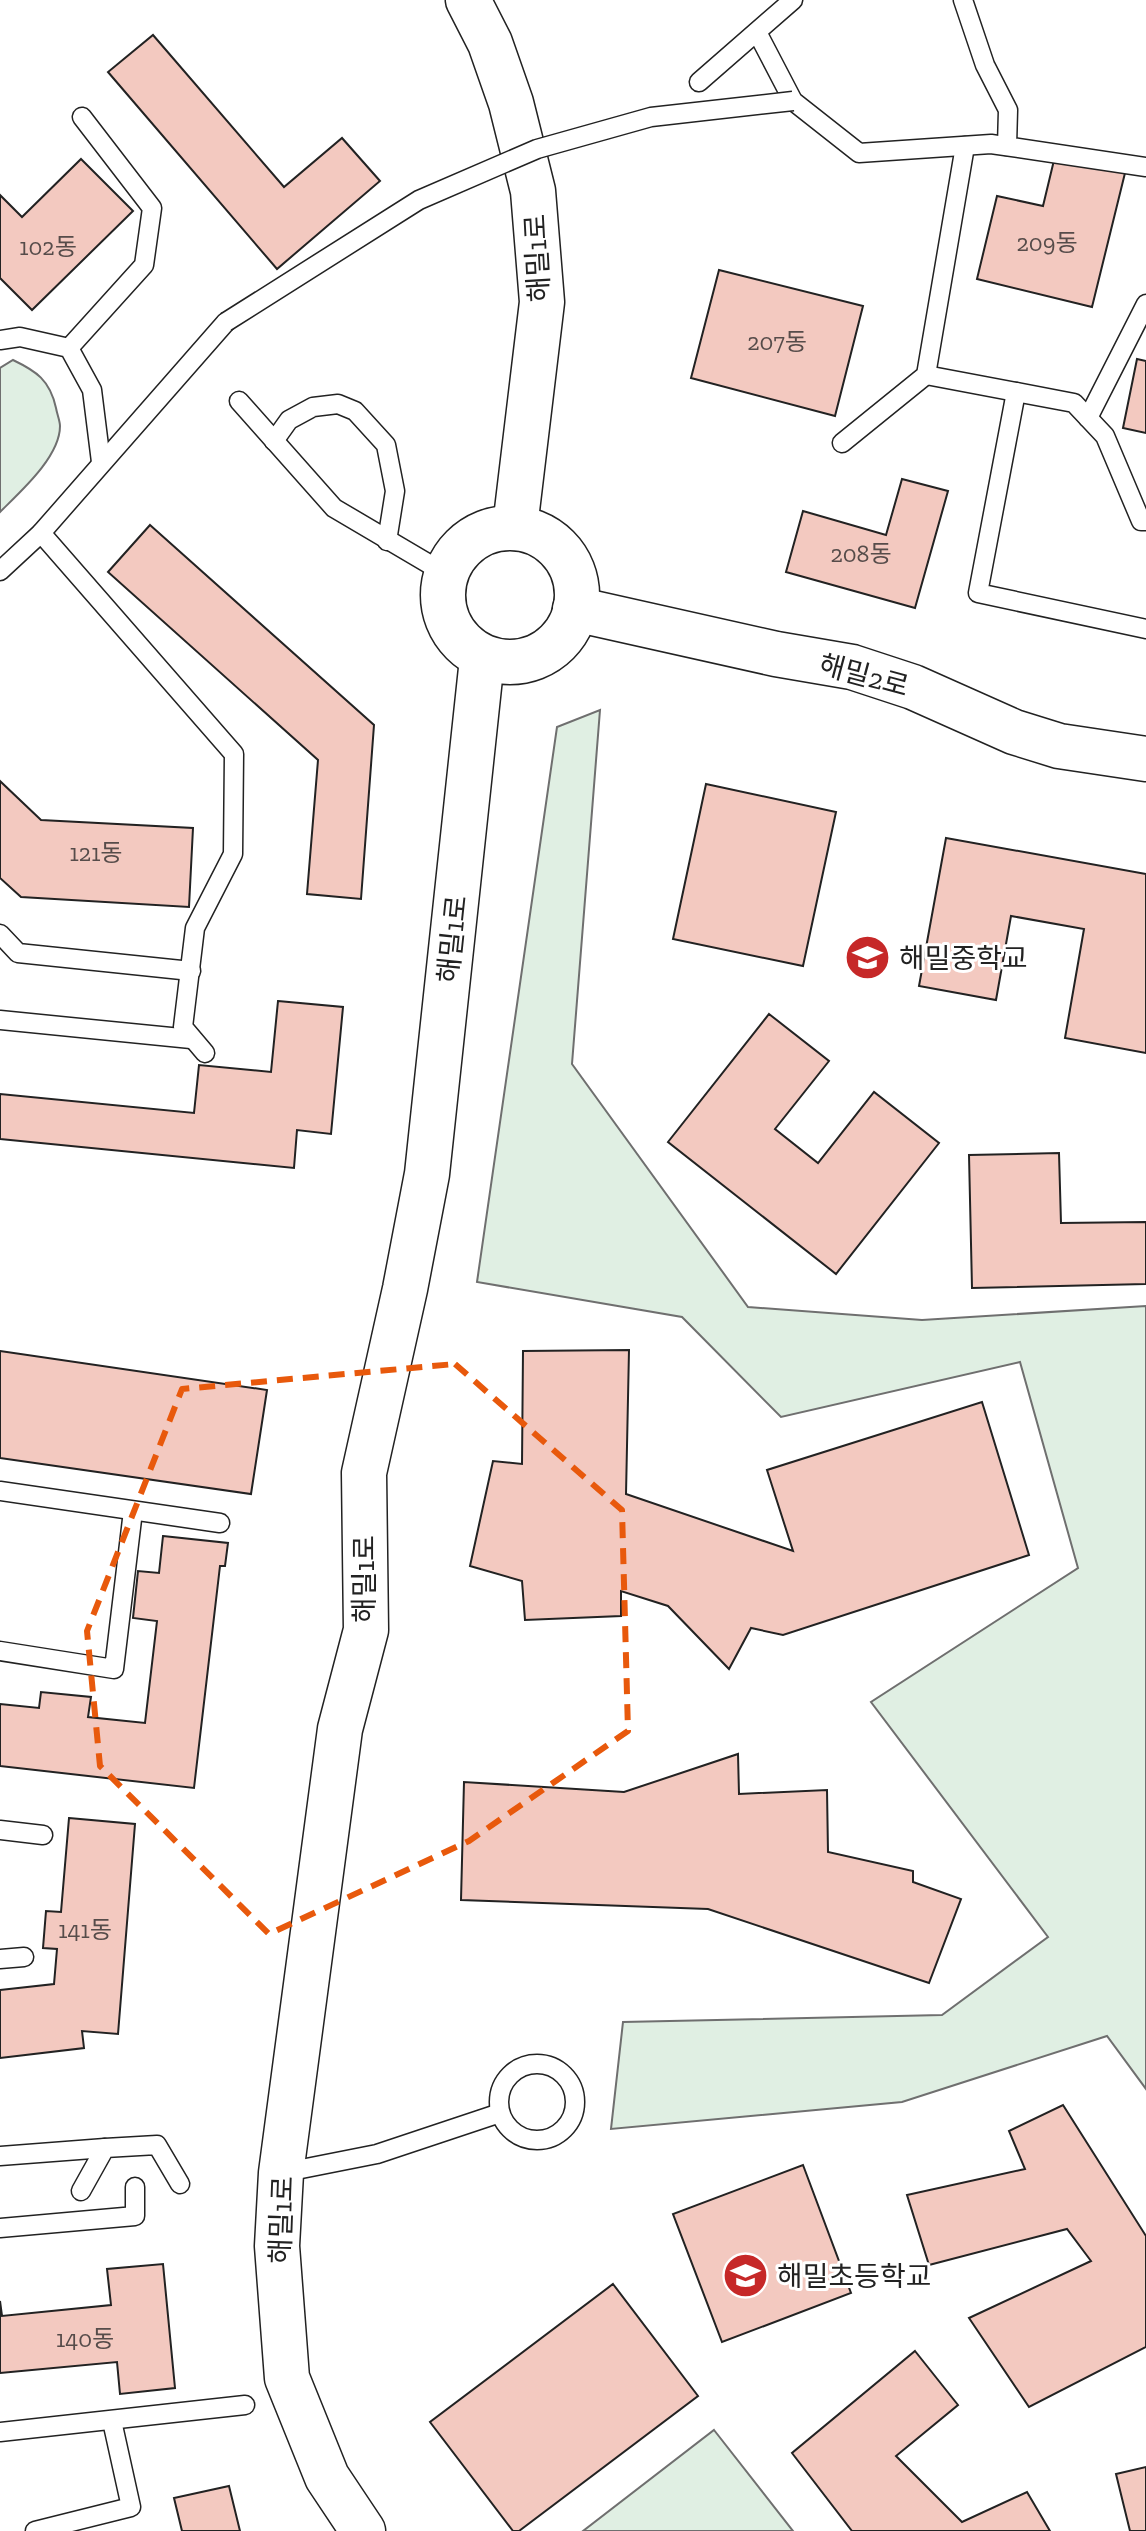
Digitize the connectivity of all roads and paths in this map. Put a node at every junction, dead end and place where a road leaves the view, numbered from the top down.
1 (468, 0) edge
2 (793, 0) edge
3 (963, 0) edge
4 (757, 32) junction
5 (699, 82) dead end
6 (793, 101) junction
7 (82, 117) dead end
8 (965, 146) junction
9 (1007, 146) junction
10 (1146, 167) edge
11 (1146, 304) edge
12 (0, 340) edge
13 (69, 348) junction
14 (926, 375) junction
15 (1016, 392) junction
16 (239, 401) dead end
17 (1088, 418) junction
18 (274, 441) junction
19 (842, 443) dead end
20 (101, 462) junction
21 (1146, 521) edge
22 (515, 527) junction
23 (41, 533) junction
24 (387, 541) junction
25 (0, 571) edge
26 (446, 574) junction
27 (575, 609) junction
28 (1146, 629) edge
29 (482, 659) junction
30 (1146, 759) edge
31 (0, 934) edge
32 (191, 971) junction
33 (0, 1020) edge
34 (191, 1039) junction
35 (205, 1053) dead end
36 (0, 1491) edge
37 (133, 1511) junction
38 (220, 1523) dead end
39 (0, 1651) edge
40 (0, 1830) edge
41 (43, 1835) dead end
42 (24, 1957) dead end
43 (0, 1959) edge
44 (500, 2113) junction
45 (105, 2148) junction
46 (0, 2156) edge
47 (281, 2173) junction
48 (180, 2184) dead end
49 (135, 2187) dead end
50 (81, 2191) dead end
51 (0, 2228) edge
52 (245, 2405) dead end
53 (112, 2421) junction
54 (0, 2432) edge
55 (35, 2531) edge
56 (363, 2531) edge

1 - 22 street, 해밀1로
2 - 4 lane
3 - 9 lane
4 - 5 lane
4 - 6 lane
6 - 8 lane
6 - 20 lane, bridge
7 - 13 lane
8 - 9 lane
8 - 14 lane
9 - 10 lane
11 - 17 lane
12 - 13 lane
13 - 20 lane
14 - 15 lane
14 - 19 lane
15 - 17 lane
15 - 28 lane
16 - 18 lane
17 - 21 lane
18 - 24 lane
18 - 24 lane
20 - 23 lane
22 - 26 street
22 - 27 street
23 - 25 lane
23 - 32 lane
24 - 26 lane
26 - 29 street
27 - 29 street
27 - 30 street, 해밀2로
29 - 47 street, 해밀1로
31 - 32 lane
32 - 34 lane
33 - 34 lane
34 - 35 lane
36 - 37 lane
37 - 38 lane
37 - 39 lane
40 - 41 lane
42 - 43 lane
44 - 44 lane
44 - 47 lane
45 - 46 lane
45 - 48 lane
45 - 50 lane
47 - 56 street, 해밀1로
49 - 51 lane
52 - 53 lane
53 - 54 lane
53 - 55 lane

